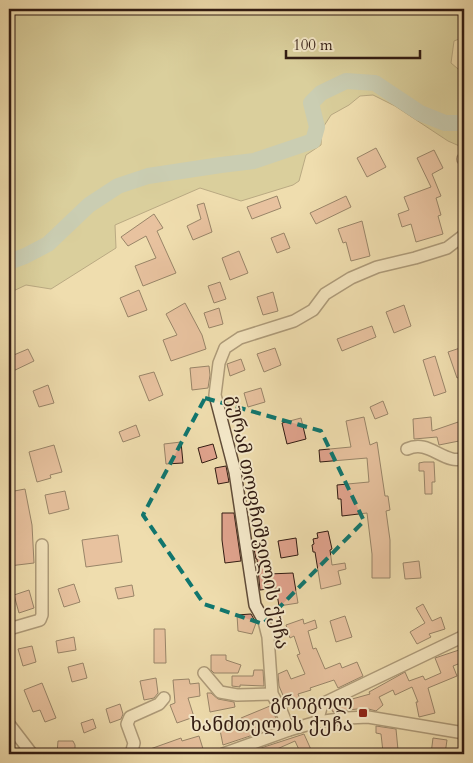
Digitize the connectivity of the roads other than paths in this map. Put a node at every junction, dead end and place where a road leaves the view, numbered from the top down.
1 (464, 236) edge
2 (407, 448) dead end
3 (464, 458) edge
4 (42, 544) dead end
5 (9, 629) edge
6 (464, 636) edge
7 (204, 673) dead end
8 (272, 694) junction
9 (164, 698) dead end
10 (317, 722) junction
11 (9, 724) edge
12 (288, 730) junction
13 (464, 733) edge
14 (242, 750) edge
15 (32, 754) edge
16 (131, 754) edge
17 (223, 754) edge

1 - 8 street, გურამ თოფჩიშვილის ქუჩა
2 - 3 street
4 - 5 street
6 - 10 street
7 - 8 street
8 - 12 street, გურამ თოფჩიშვილის ქუჩა
9 - 16 street
10 - 12 street
10 - 13 street
11 - 15 street
12 - 14 street
14 - 17 street

